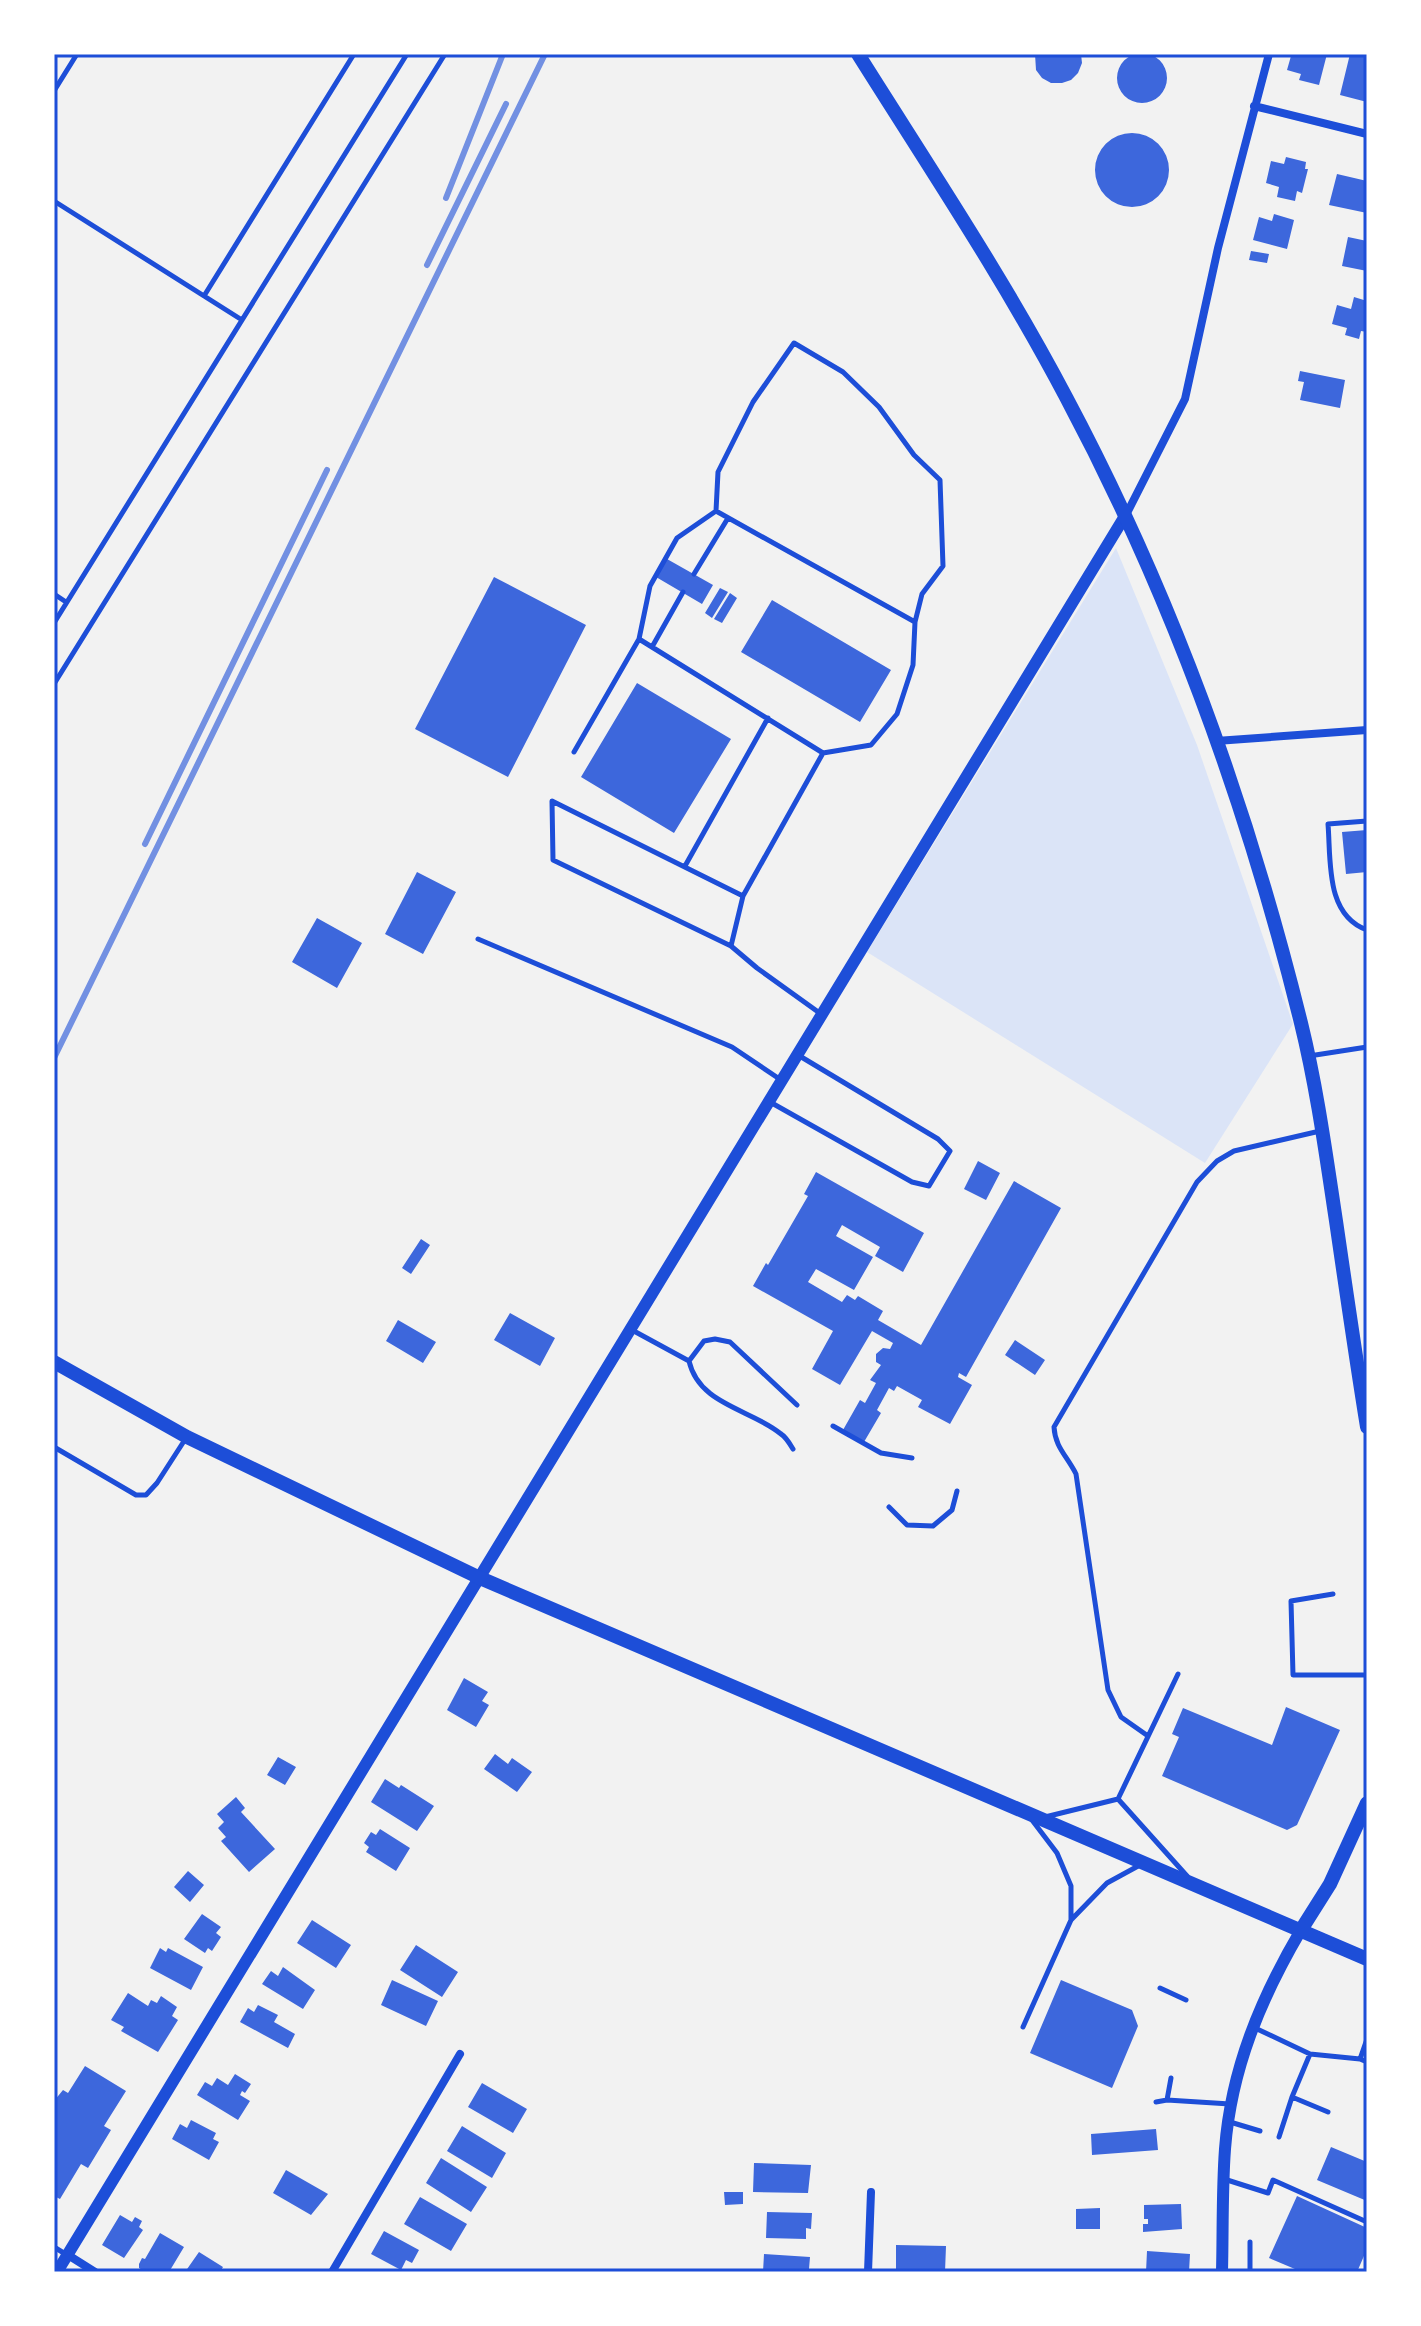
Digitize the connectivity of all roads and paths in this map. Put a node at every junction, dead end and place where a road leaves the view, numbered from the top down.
1 (77, 54) edge
2 (354, 54) edge
3 (407, 54) edge
4 (445, 54) edge
5 (858, 54) edge
6 (1269, 54) edge
7 (54, 91) edge
8 (1254, 106) junction
9 (1367, 134) edge
10 (54, 201) edge
11 (204, 296) junction
12 (242, 320) junction
13 (716, 511) junction
14 (1125, 516) junction
15 (728, 518) junction
16 (694, 574) dead end
17 (683, 592) dead end
18 (54, 594) edge
19 (66, 602) junction
20 (915, 622) junction
21 (54, 623) edge
22 (639, 639) junction
23 (652, 647) junction
24 (54, 684) edge
25 (768, 718) junction
26 (1364, 733) edge
27 (1215, 741) junction
28 (574, 752) dead end
29 (823, 753) junction
30 (1367, 821) edge
31 (685, 866) junction
32 (743, 896) junction
33 (1367, 930) edge
34 (478, 939) dead end
35 (731, 946) junction
36 (822, 1014) junction
37 (1367, 1047) edge
38 (798, 1055) junction
39 (1308, 1056) junction
40 (781, 1081) junction
41 (769, 1102) junction
42 (1322, 1131) junction
43 (631, 1329) junction
44 (689, 1361) junction
45 (54, 1362) edge
46 (797, 1405) dead end
47 (833, 1426) dead end
48 (1367, 1427) edge
49 (187, 1437) junction
50 (54, 1447) edge
51 (793, 1449) dead end
52 (912, 1458) dead end
53 (957, 1491) dead end
54 (889, 1507) dead end
55 (480, 1578) junction
56 (1333, 1594) dead end
57 (1178, 1674) dead end
58 (1367, 1675) edge
59 (1148, 1736) junction
60 (1118, 1799) junction
61 (1367, 1803) edge
62 (1032, 1815) junction
63 (1144, 1863) junction
64 (1196, 1885) junction
65 (1071, 1920) junction
66 (1301, 1930) junction
67 (1367, 1959) edge
68 (1160, 1988) dead end
69 (1186, 2000) dead end
70 (1023, 2027) dead end
71 (1252, 2027) junction
72 (1367, 2039) edge
73 (460, 2054) dead end
74 (1310, 2054) junction
75 (1360, 2059) junction
76 (1367, 2062) edge
77 (1171, 2078) dead end
78 (1292, 2097) junction
79 (1167, 2100) junction
80 (1156, 2102) dead end
81 (1231, 2104) junction
82 (1328, 2112) dead end
83 (1229, 2122) junction
84 (1260, 2131) dead end
85 (1279, 2137) dead end
86 (1224, 2179) junction
87 (871, 2192) dead end
88 (1367, 2222) edge
89 (1250, 2242) dead end
90 (54, 2247) edge
91 (68, 2255) junction
92 (57, 2272) edge
93 (95, 2272) edge
94 (332, 2272) edge
95 (868, 2272) edge
96 (1222, 2272) edge
97 (1250, 2272) edge

1 - 7 lane
2 - 11 lane
3 - 12 lane
4 - 24 lane
5 - 14 main road
6 - 8 street
8 - 9 street
8 - 14 street
10 - 11 lane
11 - 12 lane
12 - 19 lane
13 - 15 lane
13 - 20 lane
13 - 22 lane
14 - 27 main road
14 - 36 street
15 - 16 lane
15 - 20 lane
17 - 23 lane
18 - 19 lane
19 - 21 lane
20 - 29 lane
22 - 23 lane
22 - 28 lane
23 - 25 lane
25 - 29 lane
25 - 31 lane
26 - 27 street
27 - 39 main road
29 - 32 lane
30 - 33 lane
31 - 32 lane
31 - 35 lane
32 - 35 lane
34 - 40 lane
35 - 36 lane
36 - 38 street
37 - 39 lane
38 - 40 street
38 - 41 lane
39 - 42 main road
40 - 41 street
41 - 43 street
42 - 48 main road
42 - 59 lane
43 - 44 lane
43 - 55 street
44 - 46 lane
44 - 51 lane
45 - 49 main road
47 - 52 lane
49 - 50 lane
49 - 55 main road
53 - 54 lane
55 - 62 main road
55 - 91 street
56 - 58 lane
57 - 59 lane
59 - 60 lane
60 - 62 lane
60 - 64 lane
61 - 66 main road
62 - 63 main road
62 - 65 lane
63 - 64 main road
63 - 65 lane
64 - 66 main road
65 - 70 lane
66 - 67 main road
66 - 71 street
68 - 69 lane
71 - 74 lane
71 - 81 street
72 - 75 lane
73 - 94 street
74 - 75 lane
74 - 78 lane
75 - 76 lane
77 - 79 lane
78 - 82 lane
78 - 85 lane
79 - 80 lane
79 - 81 lane
81 - 83 street
83 - 84 lane
83 - 86 street
86 - 88 lane
86 - 96 street
87 - 95 street
89 - 97 lane
90 - 91 lane
91 - 92 street
91 - 93 street

